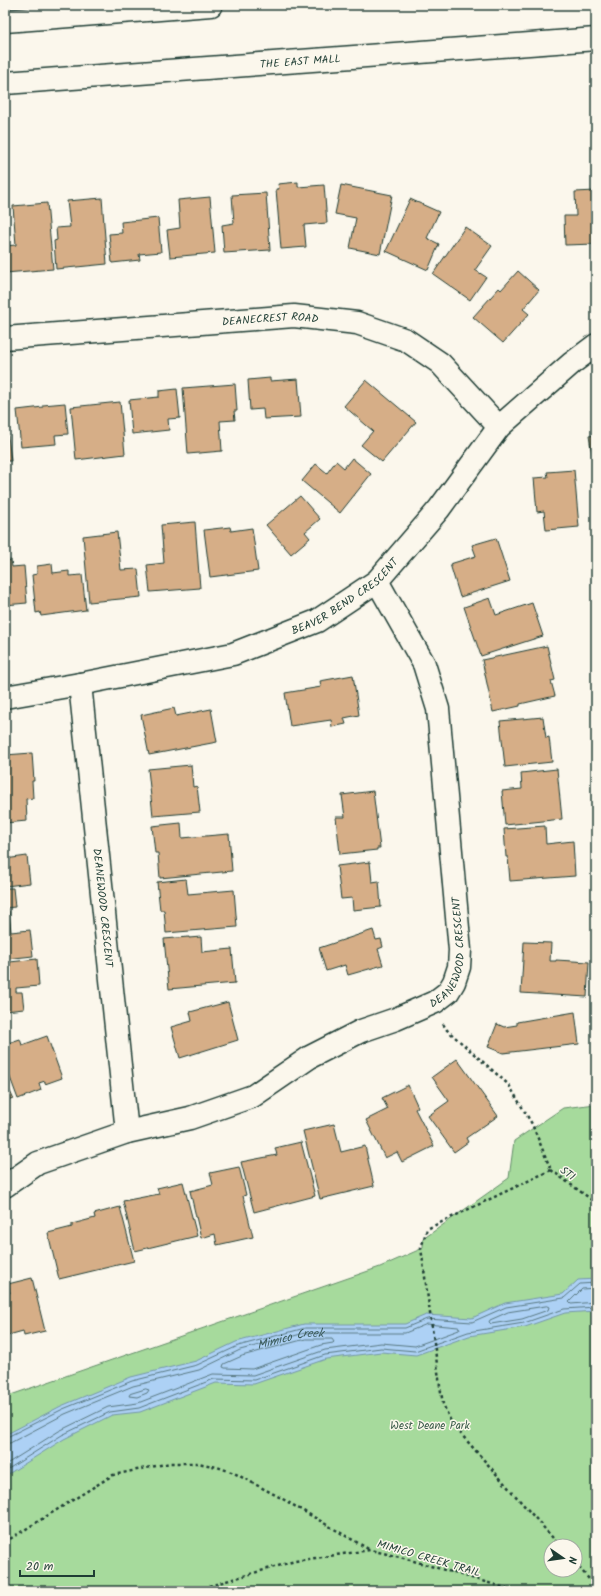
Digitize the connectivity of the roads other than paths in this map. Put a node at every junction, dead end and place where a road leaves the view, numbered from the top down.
1 (211, 5) edge
2 (5, 21) edge
3 (596, 39) edge
4 (5, 83) edge
5 (5, 338) edge
6 (596, 345) edge
7 (499, 427) junction
8 (377, 581) junction
9 (80, 684) junction
10 (5, 696) edge
11 (127, 1132) junction
12 (5, 1186) edge

1 - 2 main road
3 - 4 main road, THE EAST MALL
5 - 7 main road, DEANECREST ROAD
6 - 7 main road, BEAVER BEND CRESCENT
7 - 8 main road, BEAVER BEND CRESCENT
8 - 9 main road, BEAVER BEND CRESCENT
8 - 11 main road, DEANEWOOD CRESCENT
9 - 10 main road, BEAVER BEND CRESCENT
9 - 11 main road, DEANEWOOD CRESCENT
11 - 12 main road, DEANEWOOD CRESCENT

